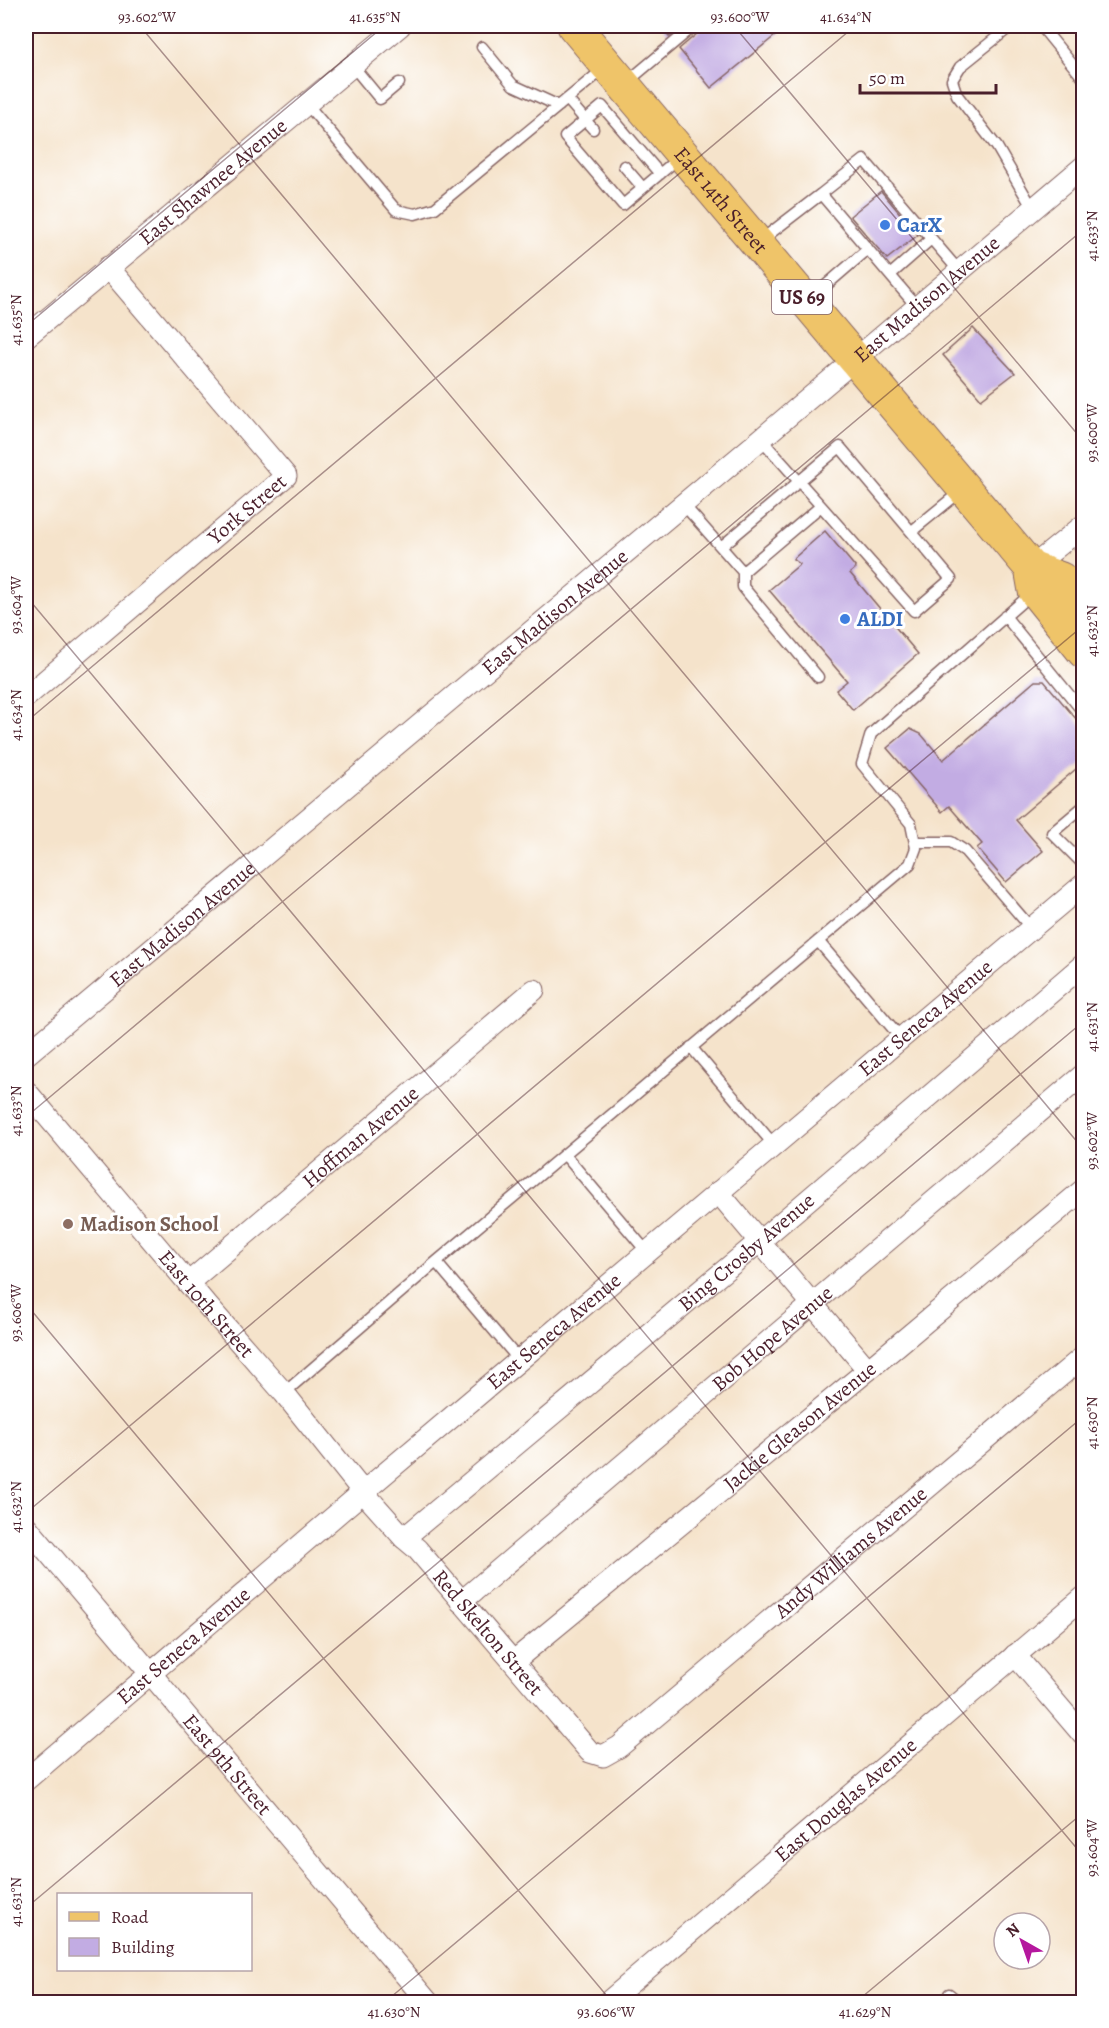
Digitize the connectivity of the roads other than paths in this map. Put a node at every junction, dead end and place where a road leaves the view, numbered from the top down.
1 (400, 26) edge
2 (574, 26) edge
3 (694, 26) edge
4 (1011, 26) edge
5 (1041, 26) edge
6 (482, 47) dead end
7 (352, 65) junction
8 (615, 75) junction
9 (1083, 79) edge
10 (399, 83) dead end
11 (563, 102) junction
12 (306, 103) junction
13 (589, 124) junction
14 (671, 165) junction
15 (624, 166) dead end
16 (1083, 166) edge
17 (643, 188) junction
18 (821, 194) junction
19 (1033, 208) junction
20 (931, 239) junction
21 (757, 243) junction
22 (868, 249) junction
23 (108, 267) junction
24 (959, 271) junction
25 (890, 274) junction
26 (806, 302) junction
27 (917, 307) junction
28 (26, 337) edge
29 (855, 360) junction
30 (761, 439) junction
31 (799, 482) junction
32 (964, 489) junction
33 (683, 504) junction
34 (821, 506) junction
35 (912, 531) junction
36 (1079, 537) edge
37 (721, 547) junction
38 (743, 572) junction
39 (1033, 579) junction
40 (1083, 605) edge
41 (1005, 616) junction
42 (1083, 652) edge
43 (818, 677) dead end
44 (26, 697) edge
45 (1083, 713) edge
46 (1083, 806) edge
47 (915, 842) junction
48 (1083, 865) edge
49 (1083, 884) edge
50 (1031, 928) junction
51 (818, 941) junction
52 (1083, 964) edge
53 (534, 990) dead end
54 (901, 1038) junction
55 (691, 1047) junction
56 (26, 1055) edge
57 (1083, 1074) edge
58 (26, 1091) edge
59 (774, 1145) junction
60 (565, 1155) junction
61 (1083, 1188) edge
62 (718, 1192) junction
63 (760, 1241) junction
64 (647, 1252) junction
65 (436, 1262) junction
66 (188, 1283) junction
67 (812, 1304) junction
68 (1083, 1356) edge
69 (519, 1360) junction
70 (868, 1370) junction
71 (284, 1394) junction
72 (363, 1492) junction
73 (26, 1526) edge
74 (404, 1538) junction
75 (1083, 1597) edge
76 (461, 1602) junction
77 (1015, 1655) junction
78 (514, 1661) junction
79 (151, 1674) junction
80 (1083, 1736) edge
81 (619, 1747) joint
82 (26, 1780) edge
83 (949, 1994) dead end
84 (428, 2002) edge
85 (608, 2002) edge
86 (959, 2002) edge

1 - 7 street, East Shawnee Avenue
2 - 8 main road, East 14th Street / US 69
3 - 8 lane
4 - 19 lane
5 - 9 lane
6 - 11 lane
7 - 10 lane
7 - 12 street, East Shawnee Avenue
8 - 11 lane
8 - 14 main road, East 14th Street / US 69
11 - 12 lane
11 - 13 lane
12 - 23 street, East Shawnee Avenue
13 - 14 lane
13 - 17 lane
14 - 17 lane
14 - 21 main road, East 14th Street / US 69
15 - 17 lane
16 - 19 street, East Madison Avenue
18 - 20 lane
18 - 21 lane
18 - 22 lane
19 - 24 street, East Madison Avenue
20 - 24 lane
20 - 25 lane
21 - 26 main road, East 14th Street / US 69
22 - 25 lane
22 - 26 lane
23 - 28 street, East Shawnee Avenue
23 - 44 street, York Street
24 - 27 street, East Madison Avenue
25 - 27 lane
26 - 29 main road, East 14th Street / US 69
27 - 29 street, East Madison Avenue
29 - 30 street, East Madison Avenue
29 - 32 main road, East 14th Street / US 69
30 - 31 lane
30 - 33 street, East Madison Avenue
31 - 34 lane
31 - 35 lane
31 - 37 lane
32 - 35 lane
32 - 39 main road, East 14th Street / US 69
33 - 37 lane
33 - 56 street, East Madison Avenue
34 - 35 lane
34 - 38 lane
36 - 39 street
37 - 38 lane
38 - 43 lane
39 - 40 main road
39 - 41 lane
39 - 42 main road, East 14th Street / US 69
41 - 45 lane
41 - 47 lane
46 - 48 lane
47 - 50 lane
47 - 51 lane
49 - 50 street, East Seneca Avenue
50 - 54 street, East Seneca Avenue
51 - 54 lane
51 - 55 lane
52 - 63 street, Bing Crosby Avenue
53 - 66 street, Hoffman Avenue
54 - 59 street, East Seneca Avenue
55 - 59 lane
55 - 60 lane
57 - 67 street, Bob Hope Avenue
58 - 66 street, East 10th Street
59 - 62 street, East Seneca Avenue
60 - 64 lane
60 - 65 lane
61 - 70 street, Jackie Gleason Avenue
62 - 63 street
62 - 64 street, East Seneca Avenue
63 - 67 street
63 - 74 street, Bing Crosby Avenue
64 - 69 street, East Seneca Avenue
65 - 69 lane
65 - 71 lane
66 - 71 street, East 10th Street
67 - 70 street
67 - 76 street, Bob Hope Avenue
68 - 81 street, Andy Williams Avenue
69 - 72 street, East Seneca Avenue
70 - 78 street, Jackie Gleason Avenue
71 - 72 street, East 10th Street
72 - 74 street, Red Skelton Street
72 - 79 street, East Seneca Avenue
73 - 79 street, East 9th Street
74 - 76 street, Red Skelton Street
75 - 77 street, East Douglas Avenue
76 - 78 street, Red Skelton Street
77 - 80 street
77 - 85 street, East Douglas Avenue
78 - 81 street, Red Skelton Street
79 - 82 street, East Seneca Avenue
79 - 84 street, East 9th Street
83 - 86 lane

